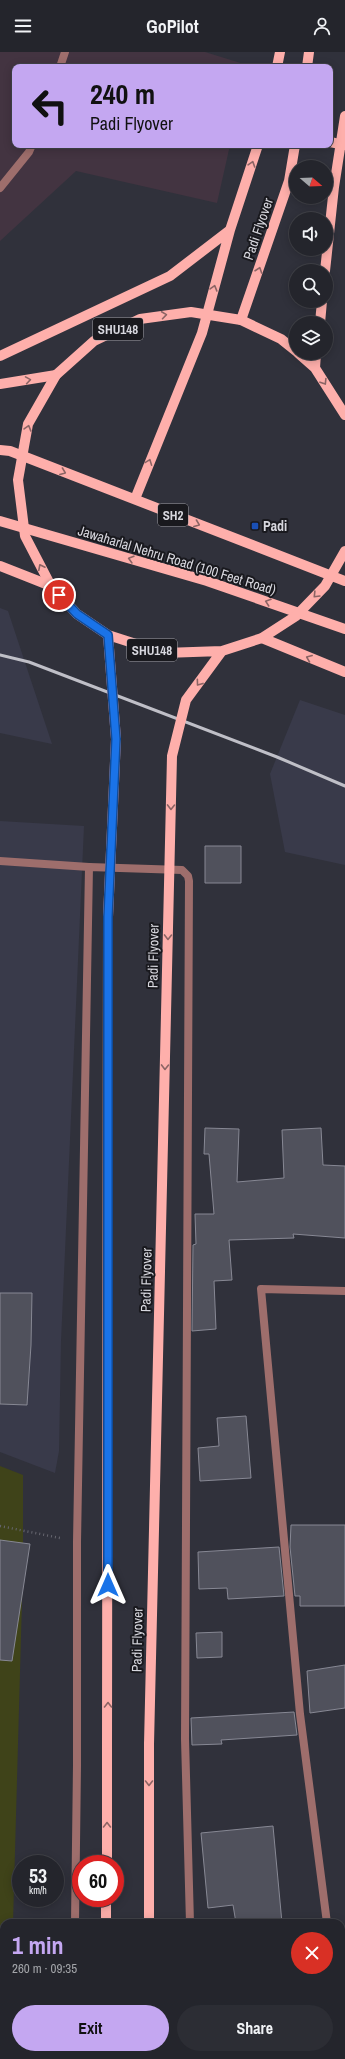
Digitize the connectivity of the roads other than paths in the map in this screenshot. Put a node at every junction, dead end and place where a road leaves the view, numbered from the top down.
1 (65, 52) edge
2 (280, 52) edge
3 (310, 52) edge
4 (61, 64) edge
5 (278, 64) edge
6 (308, 64) edge
7 (345, 116) edge
8 (333, 143) edge
9 (345, 146) edge
10 (31, 148) edge
11 (257, 148) edge
12 (294, 148) edge
13 (0, 188) edge
14 (230, 230) junction
15 (326, 264) edge
16 (241, 320) junction
17 (289, 346) edge
18 (0, 356) edge
19 (306, 360) edge
20 (316, 360) edge
21 (315, 368) junction
22 (56, 375) junction
23 (0, 384) edge
24 (345, 415) edge
25 (0, 450) edge
26 (135, 499) junction
27 (0, 521) edge
28 (345, 551) edge
29 (0, 566) edge
30 (345, 581) edge
31 (51, 586) junction
32 (345, 629) edge
33 (108, 635) junction
34 (262, 638) junction
35 (222, 652) junction
36 (345, 672) edge
37 (0, 861) edge
38 (89, 867) junction
39 (345, 1291) edge
40 (107, 1855) edge
41 (106, 1907) edge
42 (75, 1919) edge
43 (106, 1919) edge
44 (149, 1919) edge
45 (190, 1919) edge
46 (326, 1919) edge

1 - 4 street
2 - 5 main road
3 - 6 main road
7 - 15 main road, bridge
8 - 9 main road
10 - 13 street
14 -> 11 main road
16 -> 12 main road, Padi Flyover
14 - 18 main road
26 -> 14 main road
16 - 17 main road, SHU148, bridge
22 -> 16 main road, SHU148, bridge
19 - 21 main road, SHU148
20 - 21 main road
21 -> 24 main road, SHU148
23 -> 22 main road
31 -> 22 main road, SHU148, bridge
25 -> 26 main road, SH2
26 -> 30 main road, SH2
32 -> 27 main road, Jawaharlal Nehru Road (100 Feet Road)
28 -> 34 main road, SHU148, bridge
29 - 31 main road
31 - 33 main road, SHU148, bridge
33 - 35 main road, SHU148, bridge
40 -> 33 main road, Padi Flyover, bridge
34 - 35 main road, SHU148, bridge
36 -> 34 main road
35 -> 44 main road, Padi Flyover, bridge
37 - 38 street
38 - 42 street
38 - 45 street
39 - 46 street
41 - 43 main road

